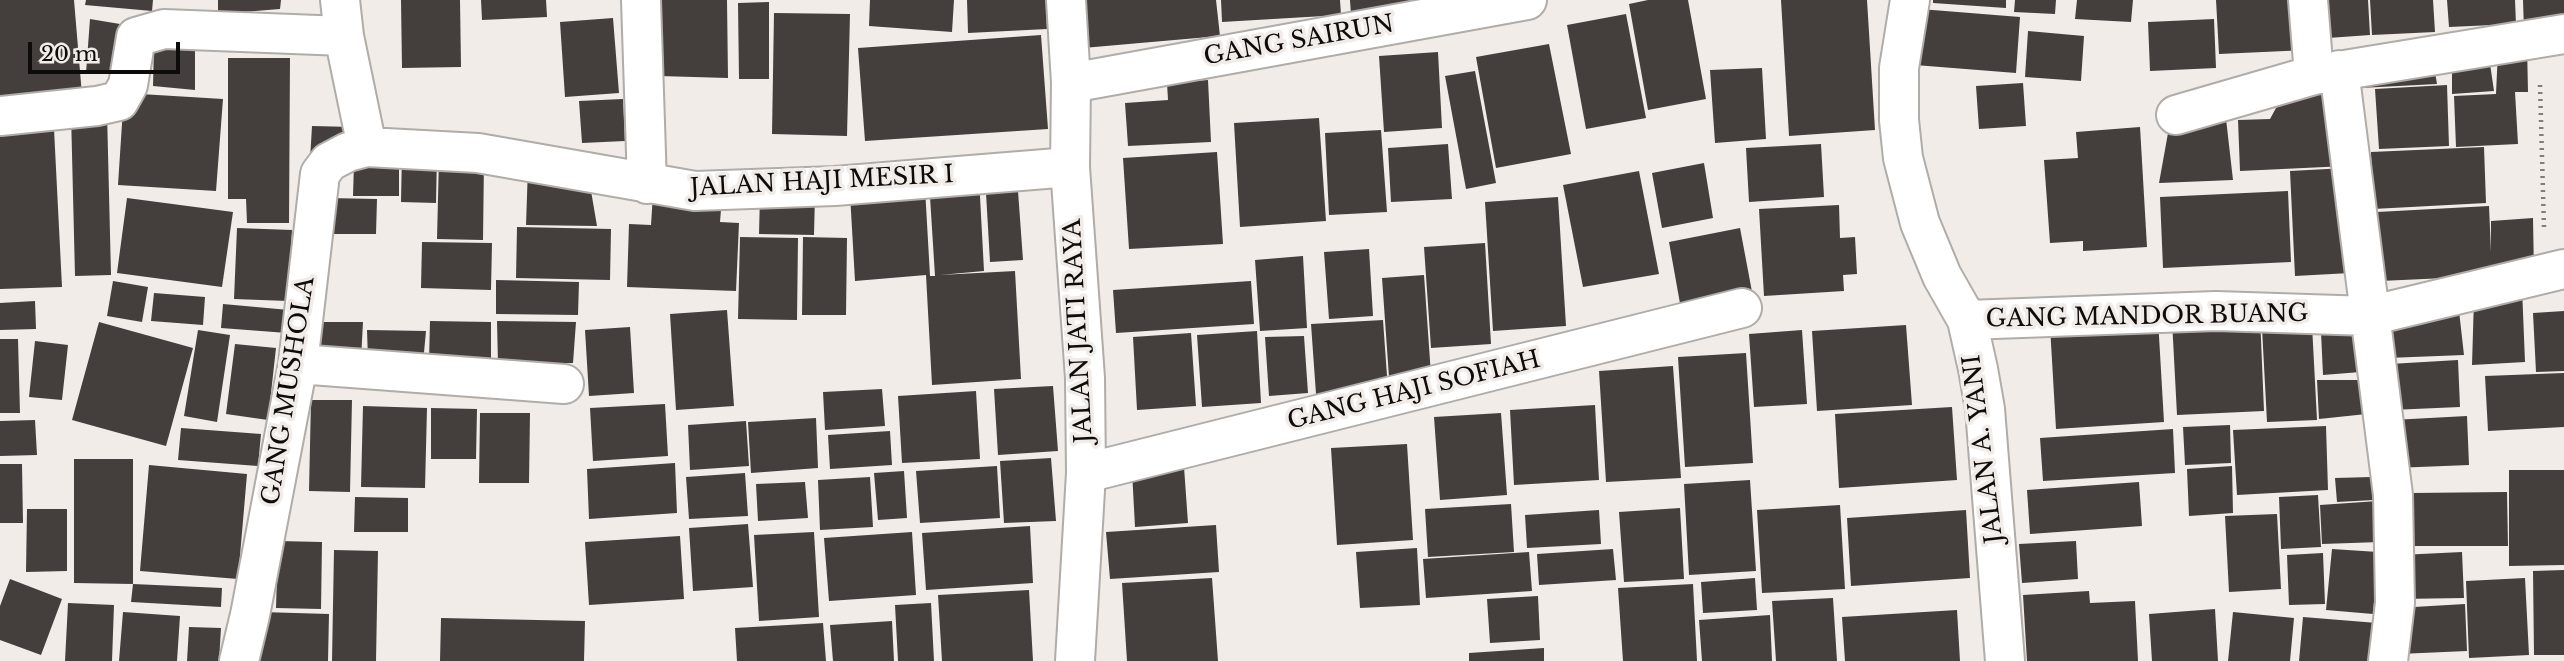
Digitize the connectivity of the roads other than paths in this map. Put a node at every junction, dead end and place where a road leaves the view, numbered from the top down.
1 (641, 0) edge
2 (1066, 0) edge
3 (1527, 0) edge
4 (1910, 0) edge
5 (2308, 0) edge
6 (342, 18) edge
7 (2551, 36) edge
8 (2326, 73) junction
9 (1072, 83) junction
10 (2176, 114) dead end
11 (0, 116) edge
12 (367, 147) junction
13 (1070, 167) junction
14 (647, 184) junction
15 (2555, 271) edge
16 (1742, 308) dead end
17 (2369, 316) junction
18 (1967, 320) junction
19 (298, 364) junction
20 (564, 384) dead end
21 (1086, 473) junction
22 (239, 661) edge
23 (1075, 661) edge
24 (2005, 661) edge
25 (2388, 661) edge

1 - 14 street
2 - 9 street, JALAN JATI RAYA
3 - 9 street, GANG SAIRUN
4 - 18 street, JALAN A. YANI
5 - 8 street
6 - 11 street
6 - 12 street
7 - 8 street
8 - 10 street
8 - 17 street
9 - 13 street, JALAN JATI RAYA
12 - 14 street, JALAN HAJI MESIR I
12 - 19 street, GANG MUSHOLA
13 - 14 street, JALAN HAJI MESIR I
13 - 21 street, JALAN JATI RAYA
15 - 17 street, GANG MANDOR BUANG
16 - 21 street, GANG HAJI SOFIAH
17 - 18 street, GANG MANDOR BUANG
17 - 25 street
18 - 24 street, JALAN A. YANI
19 - 20 street
19 - 22 street, GANG MUSHOLA
21 - 23 street, JALAN JATI RAYA

